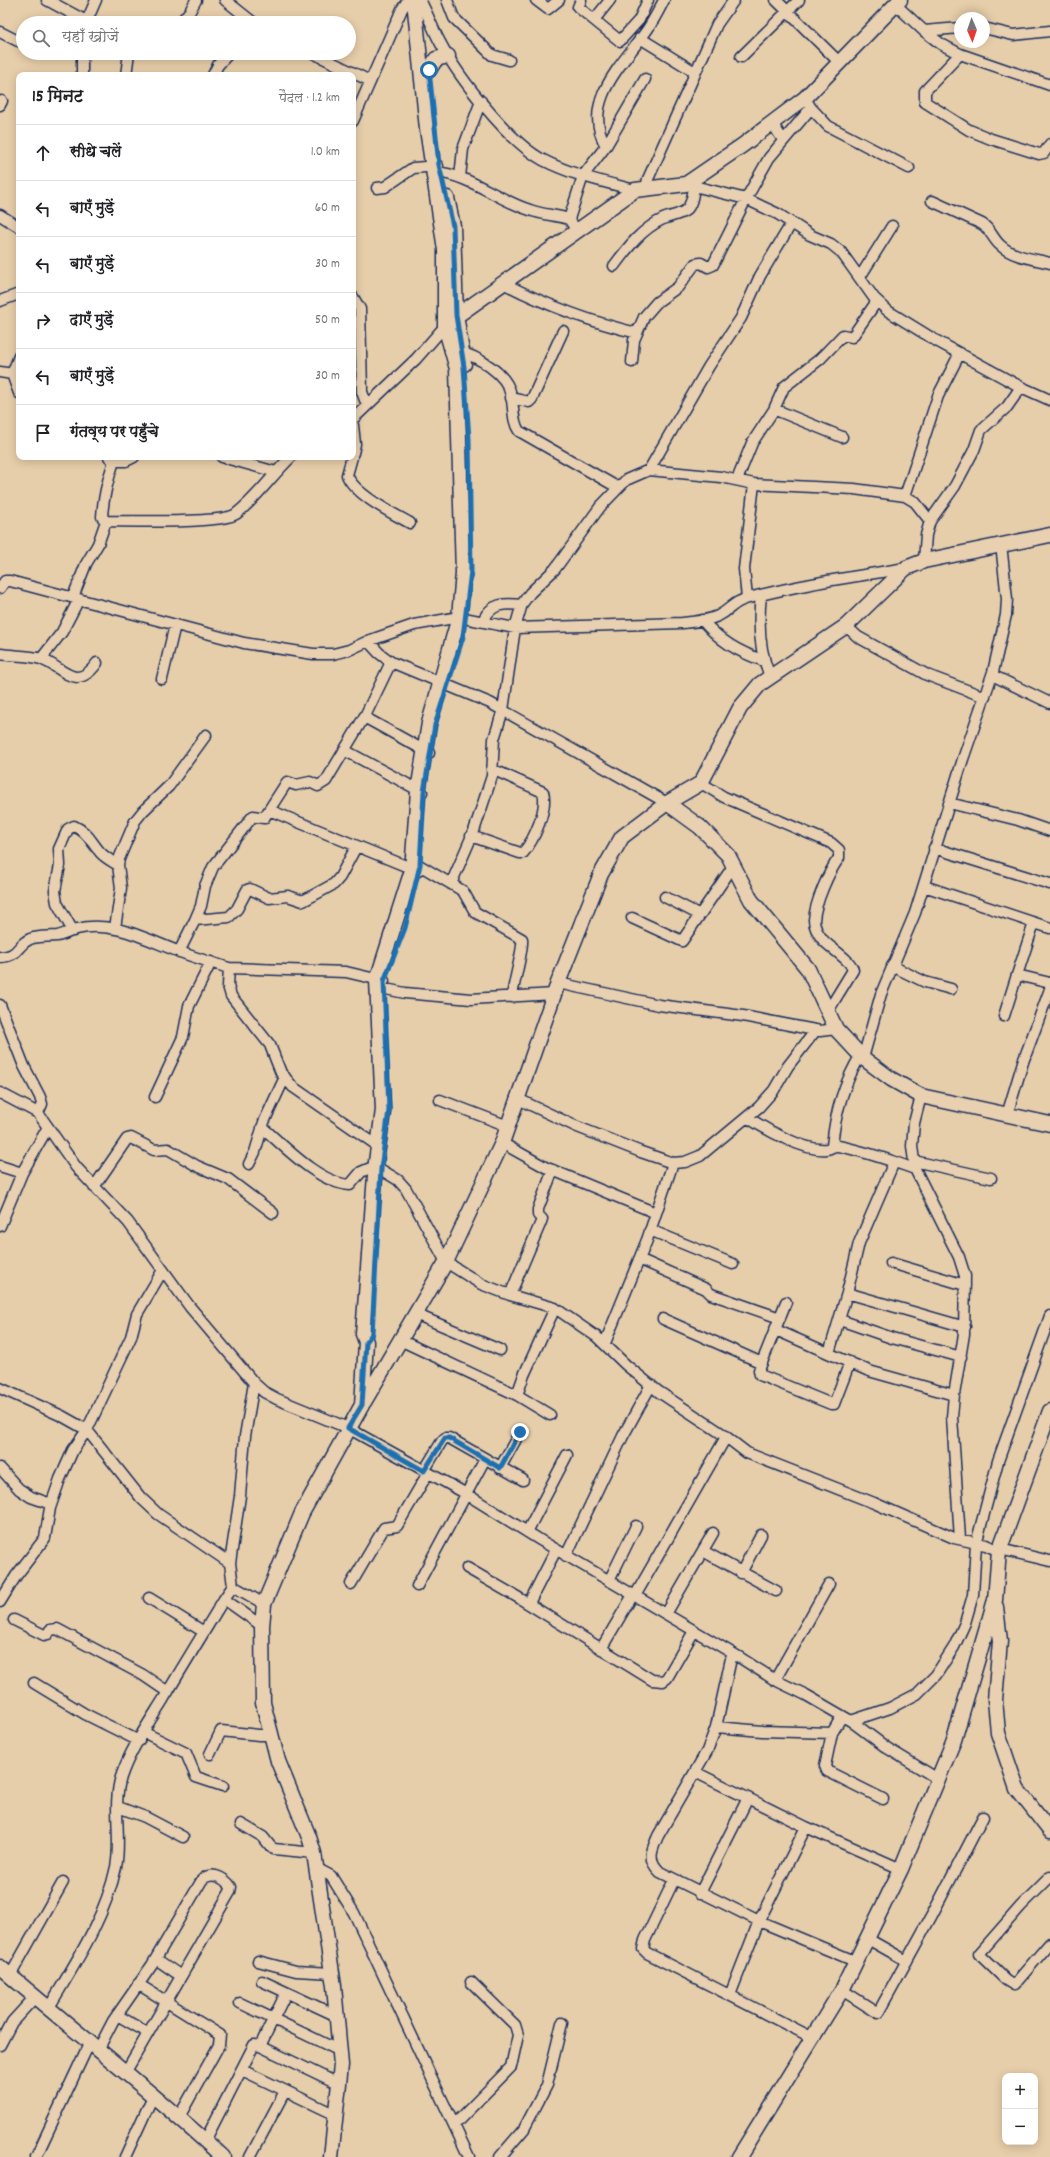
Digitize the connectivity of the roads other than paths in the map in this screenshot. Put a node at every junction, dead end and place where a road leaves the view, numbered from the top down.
1 (47, 0) edge
2 (96, 0) edge
3 (196, 0) edge
4 (225, 0) edge
5 (447, 0) edge
6 (536, 0) edge
7 (559, 0) edge
8 (581, 0) edge
9 (610, 0) edge
10 (648, 0) edge
11 (664, 0) edge
12 (734, 0) edge
13 (776, 0) edge
14 (799, 0) edge
15 (417, 1) edge
16 (898, 2) edge
17 (788, 10) junction
18 (75, 16) edge
19 (89, 16) edge
20 (186, 16) edge
21 (245, 16) edge
22 (594, 20) junction
23 (954, 28) edge
24 (990, 29) edge
25 (924, 31) junction
26 (1050, 31) edge
27 (0, 32) edge
28 (640, 38) junction
29 (16, 40) edge
30 (960, 54) junction
31 (448, 56) junction
32 (740, 57) dead end
33 (82, 60) edge
34 (128, 60) edge
35 (223, 60) edge
36 (328, 60) edge
37 (509, 60) dead end
38 (839, 62) junction
39 (429, 70) junction
40 (82, 72) edge
41 (126, 72) edge
42 (214, 72) edge
43 (352, 72) edge
44 (695, 72) junction
45 (356, 74) edge
46 (645, 79) dead end
47 (370, 81) junction
48 (1050, 85) edge
49 (481, 101) junction
50 (808, 103) junction
51 (356, 114) edge
52 (772, 123) junction
53 (783, 140) junction
54 (1050, 144) edge
55 (606, 146) junction
56 (910, 168) dead end
57 (437, 169) junction
58 (583, 176) junction
59 (460, 177) junction
60 (690, 186) junction
61 (377, 188) dead end
62 (641, 190) junction
63 (746, 200) junction
64 (932, 201) dead end
65 (0, 215) edge
66 (569, 219) junction
67 (791, 224) junction
68 (16, 225) edge
69 (892, 226) dead end
70 (578, 231) junction
71 (1050, 263) edge
72 (614, 266) dead end
73 (860, 277) junction
74 (503, 283) junction
75 (16, 295) edge
76 (0, 301) edge
77 (877, 301) junction
78 (356, 309) edge
79 (456, 315) junction
80 (445, 326) junction
81 (563, 331) dead end
82 (637, 333) junction
83 (456, 351) junction
84 (960, 353) junction
85 (632, 362) dead end
86 (16, 364) edge
87 (0, 372) edge
88 (12, 374) junction
89 (16, 385) edge
90 (1021, 387) junction
91 (511, 398) junction
92 (1050, 400) edge
93 (370, 404) junction
94 (775, 408) junction
95 (356, 416) edge
96 (842, 437) dead end
97 (112, 460) edge
98 (233, 460) edge
99 (288, 460) edge
100 (351, 460) edge
101 (649, 470) junction
102 (276, 472) junction
103 (737, 480) junction
104 (754, 484) junction
105 (617, 488) junction
106 (905, 496) junction
107 (106, 521) junction
108 (930, 521) junction
109 (410, 523) dead end
110 (1050, 535) edge
111 (1001, 544) junction
112 (924, 561) junction
113 (906, 568) junction
114 (0, 588) edge
115 (761, 595) junction
116 (76, 598) junction
117 (747, 598) junction
118 (522, 605) junction
119 (463, 617) junction
120 (484, 620) junction
121 (702, 620) junction
122 (175, 624) junction
123 (846, 626) junction
124 (516, 628) junction
125 (368, 641) junction
126 (0, 654) edge
127 (41, 659) junction
128 (764, 661) junction
129 (391, 662) junction
130 (97, 663) dead end
131 (992, 675) junction
132 (770, 676) junction
133 (162, 679) dead end
134 (443, 685) junction
135 (985, 697) junction
136 (1050, 704) edge
137 (503, 710) junction
138 (364, 717) junction
139 (206, 735) dead end
140 (344, 750) junction
141 (428, 752) junction
142 (492, 769) junction
143 (700, 783) junction
144 (421, 792) junction
145 (667, 803) junction
146 (949, 803) junction
147 (269, 810) junction
148 (1050, 831) edge
149 (471, 836) junction
150 (356, 847) junction
151 (934, 848) junction
152 (118, 865) junction
153 (734, 865) junction
154 (416, 867) junction
155 (451, 884) junction
156 (1050, 884) edge
157 (924, 886) junction
158 (665, 896) dead end
159 (700, 915) junction
160 (632, 918) dead end
161 (195, 920) junction
162 (1034, 923) junction
163 (115, 928) junction
164 (1050, 928) edge
165 (73, 931) junction
166 (179, 952) junction
167 (0, 957) edge
168 (211, 962) junction
169 (892, 966) junction
170 (229, 968) junction
171 (1017, 975) junction
172 (1050, 983) edge
173 (380, 984) junction
174 (556, 988) junction
175 (1050, 988) edge
176 (951, 989) dead end
177 (512, 997) junction
178 (0, 1005) edge
179 (828, 1011) junction
180 (1004, 1016) dead end
181 (836, 1029) junction
182 (816, 1030) junction
183 (862, 1057) junction
184 (285, 1077) junction
185 (0, 1093) edge
186 (155, 1096) dead end
187 (921, 1096) junction
188 (516, 1098) junction
189 (440, 1100) dead end
190 (38, 1113) junction
191 (1007, 1115) junction
192 (747, 1117) junction
193 (1050, 1124) edge
194 (508, 1126) junction
195 (48, 1127) junction
196 (262, 1127) junction
197 (502, 1143) junction
198 (378, 1146) junction
199 (832, 1146) junction
200 (894, 1162) junction
201 (249, 1164) dead end
202 (673, 1164) junction
203 (914, 1165) junction
204 (0, 1166) edge
205 (378, 1167) junction
206 (553, 1170) junction
207 (22, 1174) junction
208 (991, 1178) dead end
209 (94, 1187) junction
210 (656, 1212) junction
211 (273, 1213) dead end
212 (0, 1226) edge
213 (650, 1230) junction
214 (639, 1259) junction
215 (446, 1262) junction
216 (891, 1263) dead end
217 (733, 1264) dead end
218 (163, 1270) junction
219 (965, 1285) junction
220 (847, 1293) junction
221 (510, 1295) junction
222 (786, 1302) dead end
223 (555, 1308) junction
224 (415, 1314) junction
225 (1050, 1316) edge
226 (780, 1318) junction
227 (663, 1319) dead end
228 (840, 1320) junction
229 (964, 1328) junction
230 (776, 1330) junction
231 (400, 1340) junction
232 (605, 1343) junction
233 (500, 1350) dead end
234 (829, 1352) junction
235 (962, 1357) junction
236 (850, 1362) junction
237 (762, 1363) junction
238 (254, 1383) junction
239 (651, 1385) junction
240 (1, 1390) edge
241 (517, 1395) junction
242 (954, 1395) junction
243 (362, 1405) junction
244 (1050, 1411) edge
245 (550, 1415) dead end
246 (348, 1428) junction
247 (87, 1430) junction
248 (520, 1432) dead end
249 (726, 1437) junction
250 (1046, 1438) edge
251 (567, 1455) dead end
252 (485, 1459) junction
253 (0, 1468) edge
254 (500, 1468) junction
255 (426, 1472) junction
256 (522, 1480) dead end
257 (467, 1495) junction
258 (51, 1504) junction
259 (636, 1526) dead end
260 (527, 1532) junction
261 (713, 1533) dead end
262 (762, 1535) dead end
263 (960, 1539) junction
264 (976, 1544) junction
265 (556, 1550) junction
266 (1000, 1550) junction
267 (703, 1551) junction
268 (566, 1556) junction
269 (1050, 1561) edge
270 (230, 1563) junction
271 (467, 1568) dead end
272 (741, 1573) junction
273 (608, 1581) junction
274 (351, 1584) dead end
275 (829, 1584) dead end
276 (233, 1586) junction
277 (417, 1586) dead end
278 (776, 1591) dead end
279 (634, 1596) junction
280 (150, 1598) dead end
281 (224, 1598) junction
282 (995, 1600) junction
283 (0, 1602) edge
284 (528, 1603) junction
285 (264, 1604) junction
286 (666, 1614) junction
287 (14, 1620) dead end
288 (262, 1626) junction
289 (694, 1631) junction
290 (204, 1632) junction
291 (601, 1649) junction
292 (732, 1654) junction
293 (775, 1680) junction
294 (34, 1683) dead end
295 (168, 1692) junction
296 (842, 1716) junction
297 (851, 1721) junction
298 (716, 1726) junction
299 (832, 1733) junction
300 (271, 1735) junction
301 (141, 1736) junction
302 (210, 1754) dead end
303 (695, 1772) junction
304 (938, 1779) junction
305 (223, 1786) dead end
306 (748, 1798) junction
307 (883, 1799) dead end
308 (118, 1807) junction
309 (983, 1817) dead end
310 (241, 1824) dead end
311 (1049, 1826) edge
312 (806, 1827) junction
313 (183, 1837) dead end
314 (314, 1853) junction
315 (316, 1868) junction
316 (901, 1870) junction
317 (1050, 1878) edge
318 (674, 1880) junction
319 (63, 1882) dead end
320 (700, 1893) junction
321 (759, 1921) junction
322 (868, 1939) junction
323 (1050, 1943) edge
324 (156, 1958) junction
325 (907, 1961) junction
326 (258, 1962) dead end
327 (857, 1962) junction
328 (5, 1972) edge
329 (332, 1973) junction
330 (181, 1976) junction
331 (262, 1981) dead end
332 (471, 1982) dead end
333 (138, 1984) junction
334 (842, 1990) junction
335 (286, 1992) junction
336 (730, 1995) junction
337 (166, 2001) junction
338 (240, 2003) dead end
339 (28, 2004) junction
340 (48, 2009) junction
341 (117, 2014) junction
342 (337, 2016) junction
343 (274, 2019) junction
344 (562, 2023) dead end
345 (148, 2033) junction
346 (813, 2038) junction
347 (0, 2045) edge
348 (260, 2046) junction
349 (94, 2047) junction
350 (340, 2051) junction
351 (242, 2070) junction
352 (125, 2073) junction
353 (339, 2084) junction
354 (285, 2091) junction
355 (153, 2096) junction
356 (336, 2115) junction
357 (179, 2117) junction
358 (454, 2125) junction
359 (205, 2141) junction
360 (36, 2157) edge
361 (125, 2157) edge
362 (223, 2157) edge
363 (250, 2157) edge
364 (331, 2157) edge
365 (469, 2157) edge
366 (500, 2157) edge
367 (739, 2157) edge

1 - 18 street
2 - 19 street
3 - 20 street
4 - 21 street
5 - 37 street
6 - 7 street
8 - 22 street
9 - 22 street
10 - 22 street
11 - 28 street
12 - 44 street
13 - 17 street
14 - 17 street
15 - 31 street
15 - 39 street
15 - 47 street
15 - 57 street
16 - 25 street
16 - 38 street
17 - 32 street
17 - 38 street
23 - 25 street
24 - 26 street
25 - 30 street
27 - 29 street
28 - 44 street
28 - 55 street
30 - 48 street
30 - 54 street
31 - 39 street
31 - 49 street
33 - 40 street
34 - 41 street
35 - 42 street
36 - 43 street
38 - 50 street
39 - 57 street
44 - 62 street
45 - 47 street
46 - 55 street
47 - 51 street
49 - 58 street
49 - 59 street
50 - 52 street
50 - 53 street
50 - 56 street
52 - 53 street
52 - 60 street
53 - 63 street
55 - 58 street
57 - 59 street
57 - 61 street
57 - 79 street
57 - 80 street
58 - 62 street
58 - 66 street
59 - 66 street
60 - 62 street
60 - 63 street
60 - 72 street
62 - 70 street
63 - 67 street
63 - 82 street
64 - 71 street
65 - 68 street
66 - 70 street
67 - 73 street
67 - 101 street
69 - 73 street
70 - 74 street
73 - 77 street
74 - 79 street
74 - 82 street
75 - 76 street
77 - 84 street
77 - 94 street
78 - 93 street
79 - 80 street
79 - 83 street
80 - 83 street
80 - 93 street
81 - 91 street
82 - 85 street
83 - 91 street
83 - 119 street
84 - 90 street
84 - 106 street
86 - 88 street
87 - 88 street
88 - 89 street
90 - 92 street
90 - 108 street
91 - 105 street
93 - 95 street
94 - 96 street
94 - 103 street
97 - 107 street
98 - 102 street
99 - 102 street
100 - 109 street
101 - 103 street
101 - 105 street
102 - 107 street
103 - 104 street
104 - 106 street
104 - 117 street
105 - 118 street
106 - 108 street
107 - 116 street
108 - 112 street
110 - 111 street
111 - 112 street
111 - 131 street
112 - 113 street
113 - 115 street
113 - 123 street
114 - 116 street
115 - 117 street
115 - 128 street
116 - 122 street
116 - 127 street
117 - 121 street
118 - 120 street
118 - 124 street
119 - 120 street
119 - 125 street
119 - 134 street
120 - 124 street
121 - 124 street
121 - 128 street
122 - 125 street
122 - 133 street
123 - 132 street
123 - 135 street
124 - 137 street
125 - 129 street
126 - 127 street
127 - 130 street
128 - 132 street
129 - 134 street
129 - 138 street
131 - 135 street
131 - 136 street
132 - 143 street
134 - 137 street
134 - 141 street
135 - 146 street
137 - 142 street
137 - 145 street
138 - 140 street
138 - 141 street
139 - 152 street
140 - 144 street
140 - 147 street
141 - 144 street
142 - 149 street
142 - 149 street
143 - 145 street
143 - 179 street
144 - 154 street
145 - 153 street
145 - 174 street
146 - 148 street
146 - 151 street
147 - 150 street
147 - 161 street
149 - 155 street
150 - 154 street
150 - 161 street
151 - 156 street
151 - 157 street
152 - 163 street
152 - 165 street
153 - 159 street
153 - 179 street
154 - 155 street
154 - 173 street
155 - 177 street
157 - 162 street
157 - 169 street
158 - 159 street
159 - 160 street
161 - 166 street
162 - 164 street
162 - 171 street
163 - 165 street
163 - 166 street
165 - 167 street
166 - 168 street
168 - 170 street
168 - 186 street
169 - 176 street
169 - 183 street
170 - 173 street
170 - 184 street
171 - 172 street
171 - 180 street
173 - 177 street
173 - 198 street
173 - 205 street
174 - 177 street
174 - 182 street
174 - 188 street
175 - 191 street
178 - 190 street
179 - 181 street
181 - 182 street
181 - 183 street
182 - 192 street
183 - 187 street
183 - 199 street
184 - 196 street
184 - 198 street
185 - 190 street
187 - 191 street
187 - 203 street
188 - 194 street
188 - 202 street
189 - 194 street
190 - 195 street
191 - 193 street
192 - 199 street
192 - 202 street
194 - 197 street
195 - 207 street
195 - 209 street
196 - 201 street
196 - 205 street
197 - 206 street
197 - 215 street
198 - 205 street
199 - 200 street
200 - 203 street
200 - 220 street
202 - 210 street
203 - 208 street
203 - 219 street
204 - 207 street
205 - 215 street
205 - 243 street
206 - 210 street
206 - 221 street
207 - 212 street
209 - 211 street
209 - 218 street
210 - 213 street
213 - 214 street
213 - 217 street
214 - 226 street
214 - 232 street
215 - 221 street
215 - 224 street
216 - 219 street
218 - 238 street
218 - 247 street
219 - 229 street
220 - 228 street
220 - 229 street
221 - 223 street
222 - 226 street
223 - 232 street
223 - 241 street
224 - 231 street
224 - 233 street
225 - 264 street
226 - 230 street
227 - 237 street
228 - 234 street
228 - 235 street
229 - 235 street
230 - 234 street
230 - 237 street
231 - 241 street
231 - 243 street
232 - 239 street
234 - 236 street
235 - 242 street
236 - 237 street
236 - 242 street
238 - 246 street
238 - 270 street
239 - 249 street
239 - 268 street
240 - 247 street
241 - 245 street
242 - 263 street
243 - 246 street
244 - 250 street
246 - 255 street
246 - 285 street
247 - 258 street
247 - 270 street
248 - 254 street
249 - 263 street
249 - 279 street
250 - 266 street
251 - 260 street
252 - 254 street
252 - 255 street
252 - 257 street
253 - 258 street
254 - 256 street
255 - 257 street
255 - 274 street
257 - 260 street
257 - 277 street
258 - 283 street
259 - 273 street
260 - 265 street
261 - 267 street
262 - 272 street
263 - 264 street
264 - 266 street
264 - 297 street
265 - 268 street
265 - 284 street
266 - 269 street
266 - 282 street
267 - 272 street
267 - 286 street
268 - 273 street
270 - 276 street
271 - 284 street
272 - 278 street
273 - 279 street
275 - 293 street
276 - 281 street
276 - 285 street
279 - 286 street
279 - 291 street
280 - 290 street
281 - 288 street
281 - 290 street
282 - 304 street
282 - 311 street
284 - 291 street
285 - 288 street
286 - 289 street
287 - 295 street
288 - 300 street
289 - 291 street
289 - 292 street
290 - 295 street
292 - 293 street
292 - 298 street
293 - 296 street
294 - 301 street
295 - 301 street
296 - 297 street
296 - 299 street
297 - 304 street
298 - 299 street
298 - 303 street
299 - 307 street
300 - 302 street
300 - 314 street
301 - 305 street
301 - 308 street
303 - 306 street
303 - 318 street
304 - 316 street
306 - 312 street
306 - 320 street
308 - 313 street
308 - 340 street
309 - 325 street
310 - 314 street
312 - 316 street
312 - 321 street
314 - 315 street
315 - 329 street
315 - 358 street
316 - 322 street
317 - 323 street
318 - 320 street
318 - 336 street
319 - 328 street
320 - 321 street
321 - 327 street
321 - 336 street
322 - 325 street
322 - 327 street
324 - 330 street
324 - 330 street
324 - 333 street
325 - 334 street
326 - 329 street
327 - 334 street
328 - 339 street
329 - 342 street
330 - 337 street
331 - 335 street
332 - 358 street
333 - 337 street
333 - 341 street
334 - 346 street
335 - 342 street
335 - 343 street
336 - 346 street
337 - 345 street
337 - 357 street
338 - 343 street
339 - 340 street
339 - 347 street
340 - 349 street
341 - 345 street
341 - 349 street
342 - 350 street
343 - 348 street
343 - 350 street
344 - 366 street
345 - 352 street
346 - 367 street
348 - 351 street
348 - 353 street
349 - 352 street
349 - 360 street
350 - 353 street
351 - 354 street
351 - 359 street
352 - 355 street
353 - 356 street
354 - 356 street
354 - 363 street
355 - 357 street
355 - 361 street
356 - 364 street
357 - 359 street
358 - 365 street
359 - 362 street

